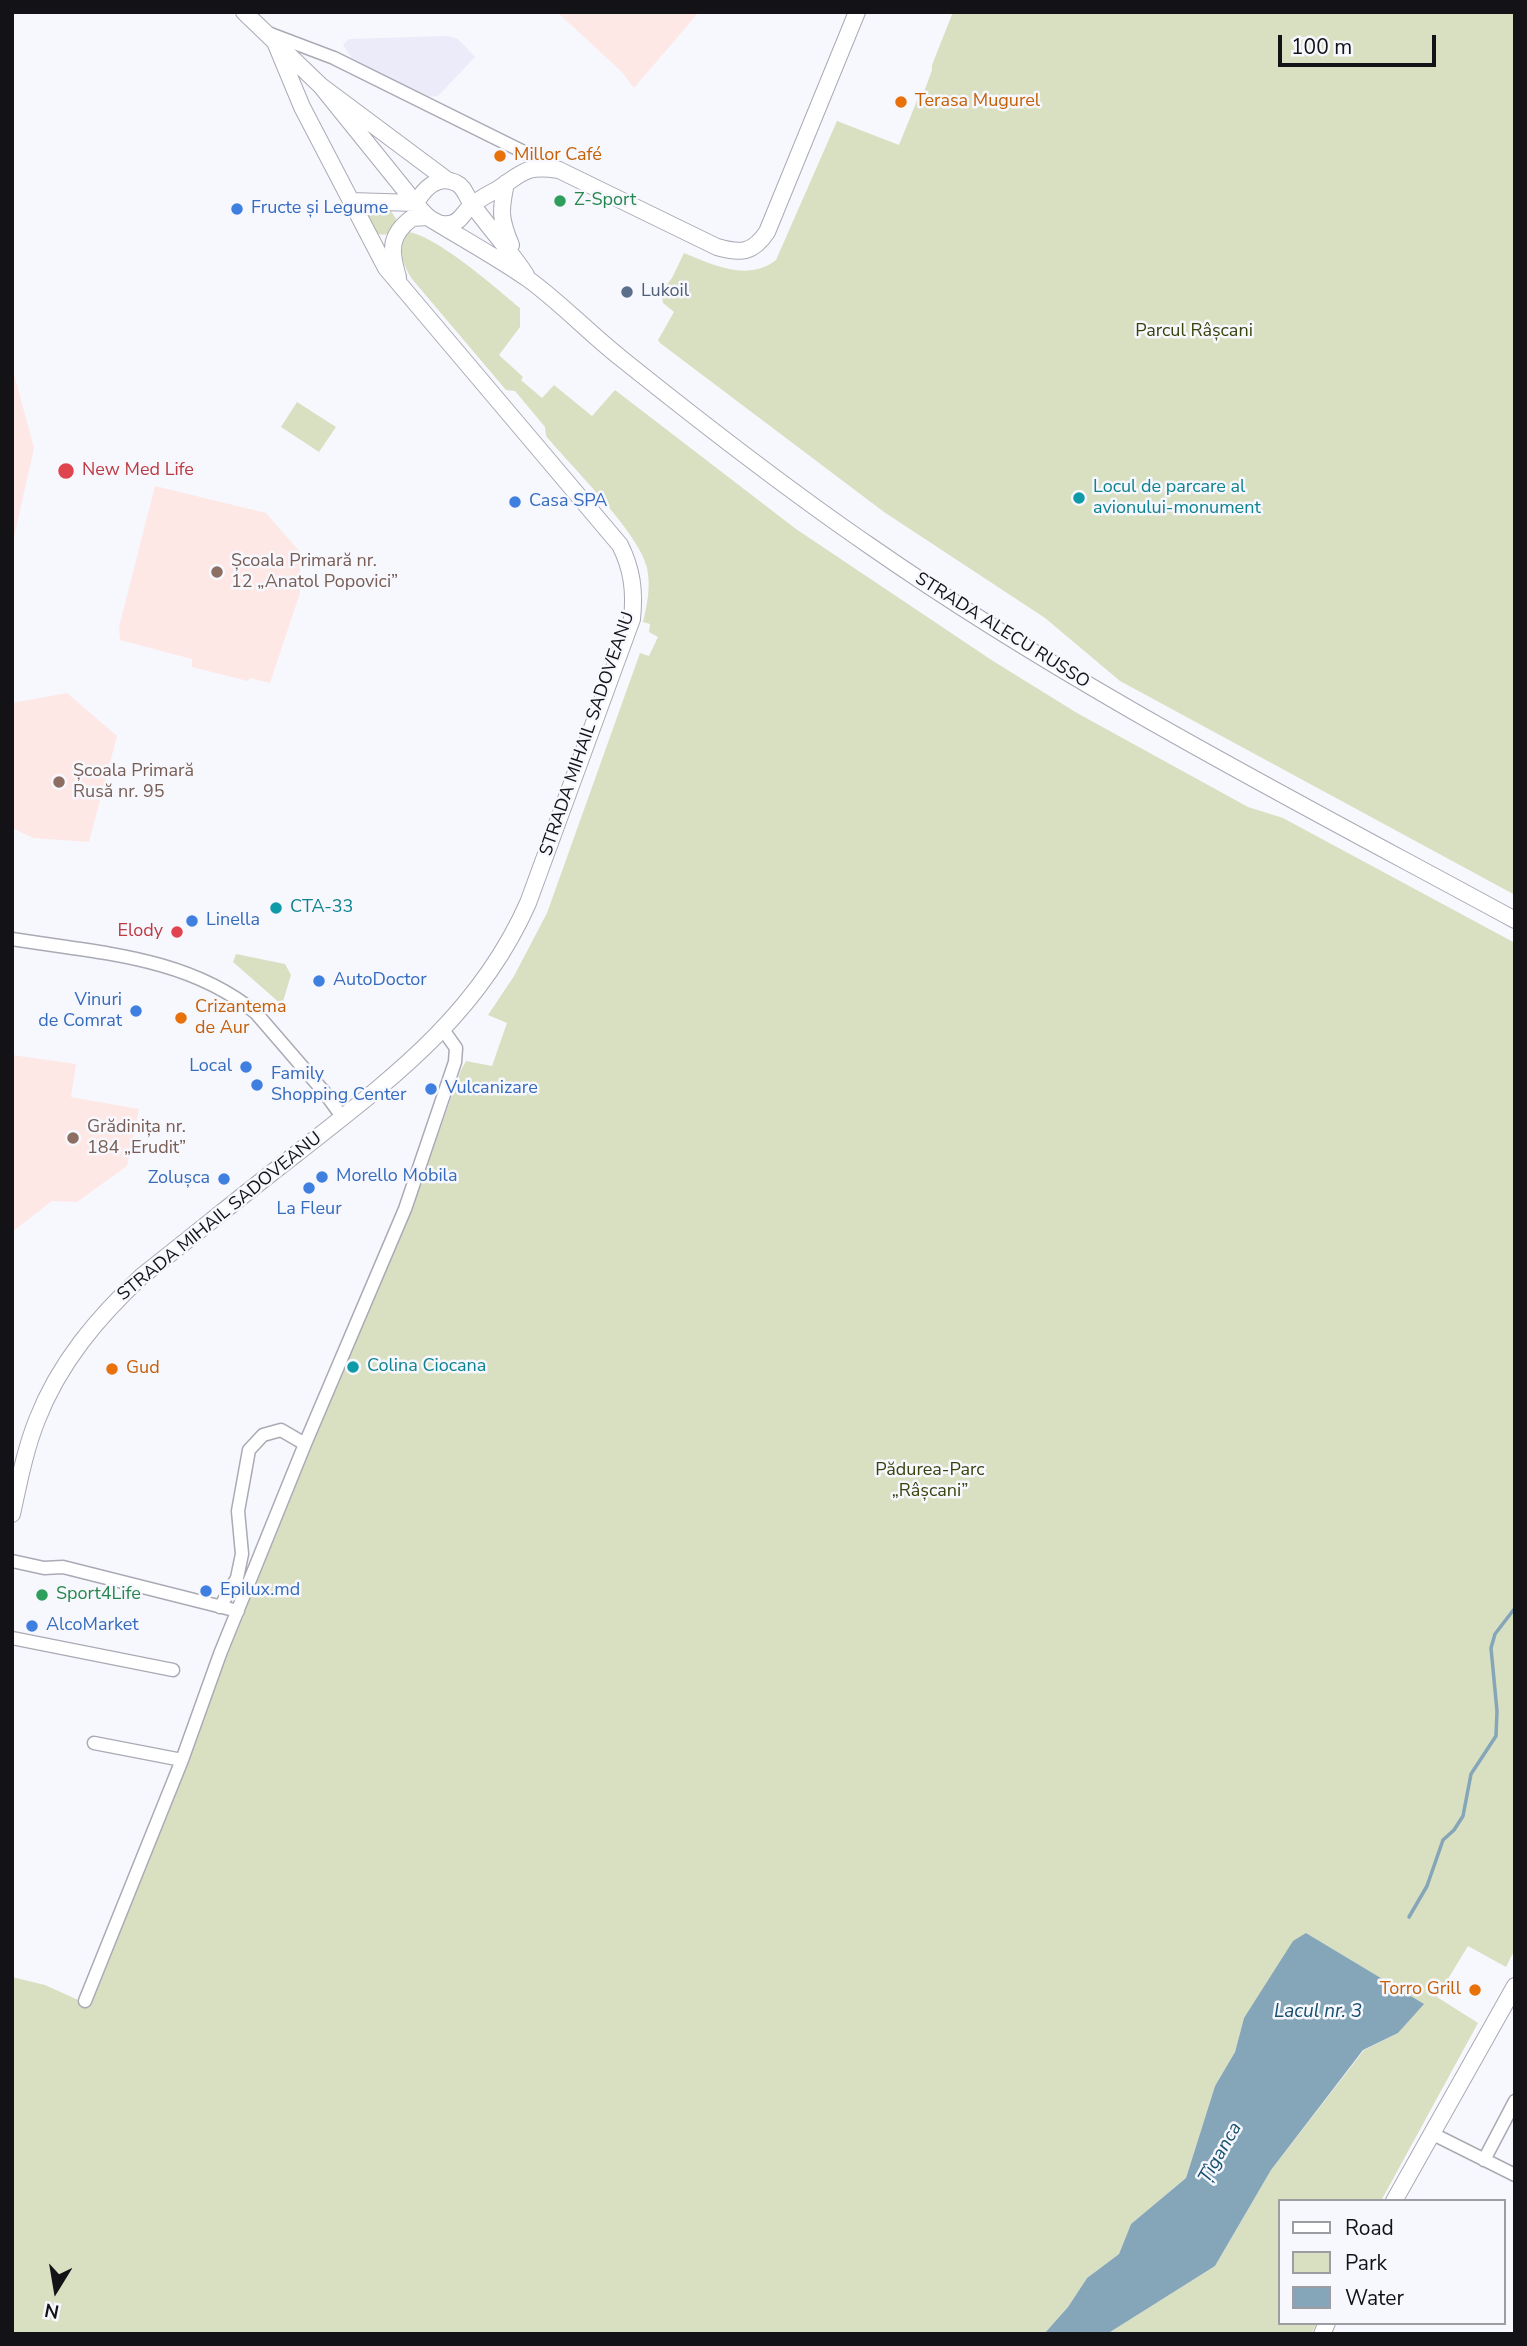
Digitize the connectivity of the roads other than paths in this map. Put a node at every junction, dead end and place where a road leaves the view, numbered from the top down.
1 (244, 12) edge
2 (857, 12) edge
3 (269, 36) junction
4 (321, 86) junction
5 (559, 170) junction
6 (506, 183) junction
7 (463, 196) junction
8 (351, 201) junction
9 (371, 203) junction
10 (416, 203) junction
11 (431, 219) junction
12 (364, 225) junction
13 (395, 235) junction
14 (518, 263) junction
15 (529, 280) junction
16 (399, 283) junction
17 (1515, 920) edge
18 (12, 939) edge
19 (444, 1031) junction
20 (343, 1118) junction
21 (305, 1444) junction
22 (12, 1514) edge
23 (12, 1561) edge
24 (220, 1607) junction
25 (238, 1611) junction
26 (12, 1638) edge
27 (173, 1670) dead end
28 (94, 1743) dead end
29 (182, 1760) junction
30 (1514, 1989) edge
31 (85, 2001) dead end
32 (1515, 2101) edge
33 (1433, 2134) junction
34 (1484, 2160) junction
35 (1515, 2175) edge
36 (1395, 2199) edge

1 - 3 main road, STRADA ALECU RUSSO
2 - 5 main road
3 - 4 main road, STRADA ALECU RUSSO
3 - 5 street
3 - 8 main road, STRADA MIHAIL SADOVEANU
4 - 7 main road, STRADA ALECU RUSSO
4 - 10 main road, STRADA ALECU RUSSO
5 - 6 main road
6 - 7 main road
6 - 14 main road
7 - 10 main road
7 - 11 main road
7 - 14 main road, STRADA ALECU RUSSO
8 - 9 main road
8 - 12 main road, STRADA MIHAIL SADOVEANU
9 - 10 main road
9 - 12 main road
10 - 11 main road
11 - 13 main road
11 - 15 main road, STRADA ALECU RUSSO
12 - 13 main road
12 - 16 main road, STRADA MIHAIL SADOVEANU
13 - 16 main road
14 - 15 main road, STRADA ALECU RUSSO
15 - 17 main road, STRADA ALECU RUSSO
16 - 19 main road, STRADA MIHAIL SADOVEANU
18 - 20 street
19 - 20 main road, STRADA MIHAIL SADOVEANU
19 - 21 street
20 - 22 main road, STRADA MIHAIL SADOVEANU
21 - 24 street
21 - 25 street
23 - 24 street
24 - 25 street
25 - 29 street
26 - 27 street
28 - 29 street
29 - 31 street
30 - 33 main road
32 - 34 street
33 - 34 street
33 - 36 main road
34 - 35 street

